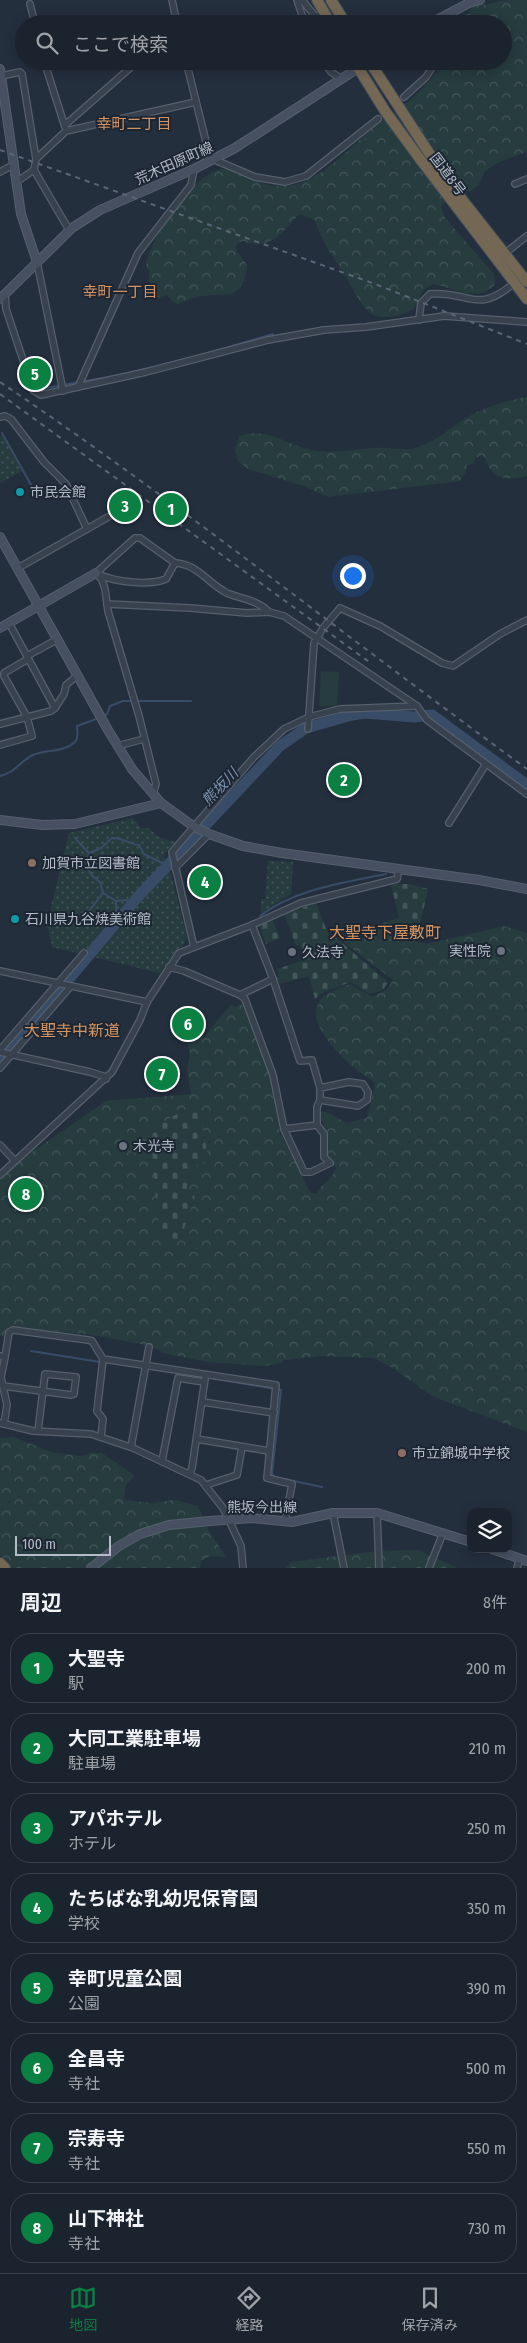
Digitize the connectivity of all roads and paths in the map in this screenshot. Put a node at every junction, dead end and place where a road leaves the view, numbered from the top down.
1 (172, 0) edge
2 (297, 0) edge
3 (302, 0) edge
4 (317, 0) edge
5 (331, 0) edge
6 (480, 0) edge
7 (30, 4) dead end
8 (454, 10) junction
9 (33, 15) edge
10 (175, 15) edge
11 (302, 15) edge
12 (314, 15) edge
13 (326, 15) edge
14 (340, 15) edge
15 (445, 15) edge
16 (454, 15) edge
17 (47, 70) edge
18 (128, 70) edge
19 (188, 70) edge
20 (330, 70) edge
21 (351, 70) edge
22 (359, 70) edge
23 (375, 70) edge
24 (430, 70) edge
25 (1, 72) edge
26 (342, 79) junction
27 (404, 97) dead end
28 (196, 102) junction
29 (2, 106) edge
30 (378, 120) dead end
31 (66, 128) junction
32 (36, 159) junction
33 (215, 160) junction
34 (13, 166) junction
35 (194, 169) junction
36 (34, 170) junction
37 (0, 172) edge
38 (527, 179) edge
39 (16, 182) junction
40 (515, 184) dead end
41 (69, 230) junction
42 (527, 236) edge
43 (504, 254) junction
44 (37, 262) junction
45 (527, 282) edge
46 (514, 283) junction
47 (2, 296) edge
48 (527, 299) edge
49 (419, 320) junction
50 (527, 322) edge
51 (78, 387) junction
52 (63, 390) junction
53 (0, 418) edge
54 (108, 517) dead end
55 (87, 529) junction
56 (0, 537) edge
57 (175, 563) junction
58 (18, 568) junction
59 (96, 573) junction
60 (107, 604) junction
61 (40, 605) junction
62 (269, 612) junction
63 (527, 620) edge
64 (9, 623) junction
65 (0, 628) edge
66 (317, 638) junction
67 (58, 639) junction
68 (27, 658) junction
69 (78, 675) junction
70 (55, 708) junction
71 (418, 708) junction
72 (27, 717) junction
73 (309, 717) junction
74 (0, 724) edge
75 (308, 729) dead end
76 (144, 739) junction
77 (0, 745) edge
78 (117, 746) junction
79 (486, 764) junction
80 (153, 794) junction
81 (527, 794) edge
82 (161, 803) junction
83 (0, 820) edge
84 (449, 823) dead end
85 (193, 826) junction
86 (208, 833) junction
87 (175, 867) junction
88 (399, 869) junction
89 (527, 889) edge
90 (252, 925) junction
91 (194, 947) junction
92 (84, 953) dead end
93 (169, 968) junction
94 (0, 971) edge
95 (273, 979) junction
96 (58, 982) junction
97 (70, 986) junction
98 (240, 995) junction
99 (147, 1002) junction
100 (0, 1051) edge
101 (10, 1054) junction
102 (0, 1068) edge
103 (106, 1079) junction
104 (320, 1088) junction
105 (320, 1100) junction
106 (318, 1125) junction
107 (284, 1129) junction
108 (0, 1145) edge
109 (15, 1161) junction
110 (0, 1175) edge
111 (149, 1347) dead end
112 (2, 1356) edge
113 (103, 1359) junction
114 (147, 1365) junction
115 (205, 1378) junction
116 (3, 1386) junction
117 (42, 1392) junction
118 (202, 1402) junction
119 (274, 1413) junction
120 (2, 1424) edge
121 (38, 1431) junction
122 (101, 1437) junction
123 (197, 1440) junction
124 (131, 1447) junction
125 (242, 1447) junction
126 (269, 1451) junction
127 (162, 1461) junction
128 (190, 1473) junction
129 (206, 1485) junction
130 (333, 1513) junction
131 (377, 1513) junction
132 (230, 1520) junction
133 (285, 1522) junction
134 (443, 1533) junction
135 (467, 1541) edge
136 (504, 1553) edge
137 (524, 1560) edge
138 (0, 1562) edge
139 (4, 1568) edge
140 (91, 1568) edge
141 (243, 1568) edge
142 (344, 1568) edge
143 (379, 1568) edge
144 (429, 1568) edge
145 (517, 1568) edge

1 - 10 street
2 - 11 street
3 - 12 street
4 - 13 highway
5 - 14 highway
6 - 8 street
7 - 9 street
8 - 15 street
8 - 16 street
17 - 31 street
18 - 31 street
19 - 28 street
20 - 26 street
21 - 26 street, 荒木田原町線
22 - 46 highway, 国道8号
23 - 43 highway, 国道8号
24 - 27 street
25 - 29 street
25 - 32 street
26 - 33 street, 荒木田原町線
28 - 31 street
28 - 33 street
29 - 34 street
30 - 33 street
31 - 32 street
32 - 36 street
33 - 35 street, 荒木田原町線
34 - 37 street
34 - 39 street
35 - 41 street, 荒木田原町線
35 - 51 street
36 - 39 street
36 - 41 street
38 - 40 street
39 - 44 street
41 - 44 street, 荒木田原町線
42 - 43 street
43 - 45 highway, 国道8号
44 - 47 street, 荒木田原町線
44 - 52 street
46 - 48 highway, 国道8号
46 - 49 street
47 - 52 street
49 - 50 street
49 - 51 street
51 - 52 street
53 - 55 street
54 - 55 street
55 - 58 street
56 - 58 street
57 - 59 street
57 - 59 street
57 - 62 street
58 - 61 street
59 - 60 street
59 - 61 street
60 - 62 street
60 - 76 street
61 - 64 street
61 - 67 street
62 - 66 street
63 - 66 street
64 - 65 street
64 - 68 street
66 - 71 street
66 - 73 street
67 - 68 street
67 - 69 street
68 - 70 street
68 - 72 street
69 - 70 street
69 - 78 street
70 - 72 street
71 - 73 street
71 - 79 street
72 - 74 street
72 - 77 street
73 - 75 street
73 - 85 street
76 - 78 street
76 - 80 street
78 - 80 street
79 - 81 street
79 - 84 street
80 - 82 street
82 - 83 street
82 - 85 street
85 - 86 street
85 - 87 street
86 - 87 street
86 - 88 street
87 - 91 street
88 - 89 street
88 - 90 street
90 - 91 street
90 - 95 street
91 - 93 street
92 - 96 street
93 - 98 street
93 - 99 street
94 - 96 street
95 - 98 street
95 - 104 street
96 - 97 street
96 - 100 street
97 - 99 street
97 - 101 street
98 - 107 street
99 - 103 street
100 - 101 street
101 - 102 street
101 - 103 street
103 - 109 street
104 - 105 street
104 - 105 street
105 - 106 street
106 - 107 street
106 - 107 street
108 - 109 street
109 - 110 street
111 - 114 street
112 - 113 street
112 - 116 street
113 - 114 street
113 - 122 street
114 - 115 street
114 - 124 street
115 - 118 street
115 - 119 street
115 - 127 street
116 - 117 street
116 - 120 street
117 - 117 street
117 - 121 street
118 - 119 street
118 - 123 street
119 - 126 street
120 - 121 street
121 - 122 street
122 - 124 street
123 - 125 street
123 - 128 street
124 - 127 street
125 - 126 street
125 - 129 street
126 - 133 street
127 - 128 street
128 - 129 street
129 - 132 street
130 - 131 street, 熊坂今出線
130 - 133 street, 熊坂今出線
130 - 142 street
131 - 134 street, 熊坂今出線
131 - 143 street
132 - 133 street, 熊坂今出線
132 - 140 street, 熊坂今出線
132 - 141 street
134 - 135 street, 熊坂今出線
134 - 144 street
136 - 137 street
137 - 145 street
138 - 139 highway

